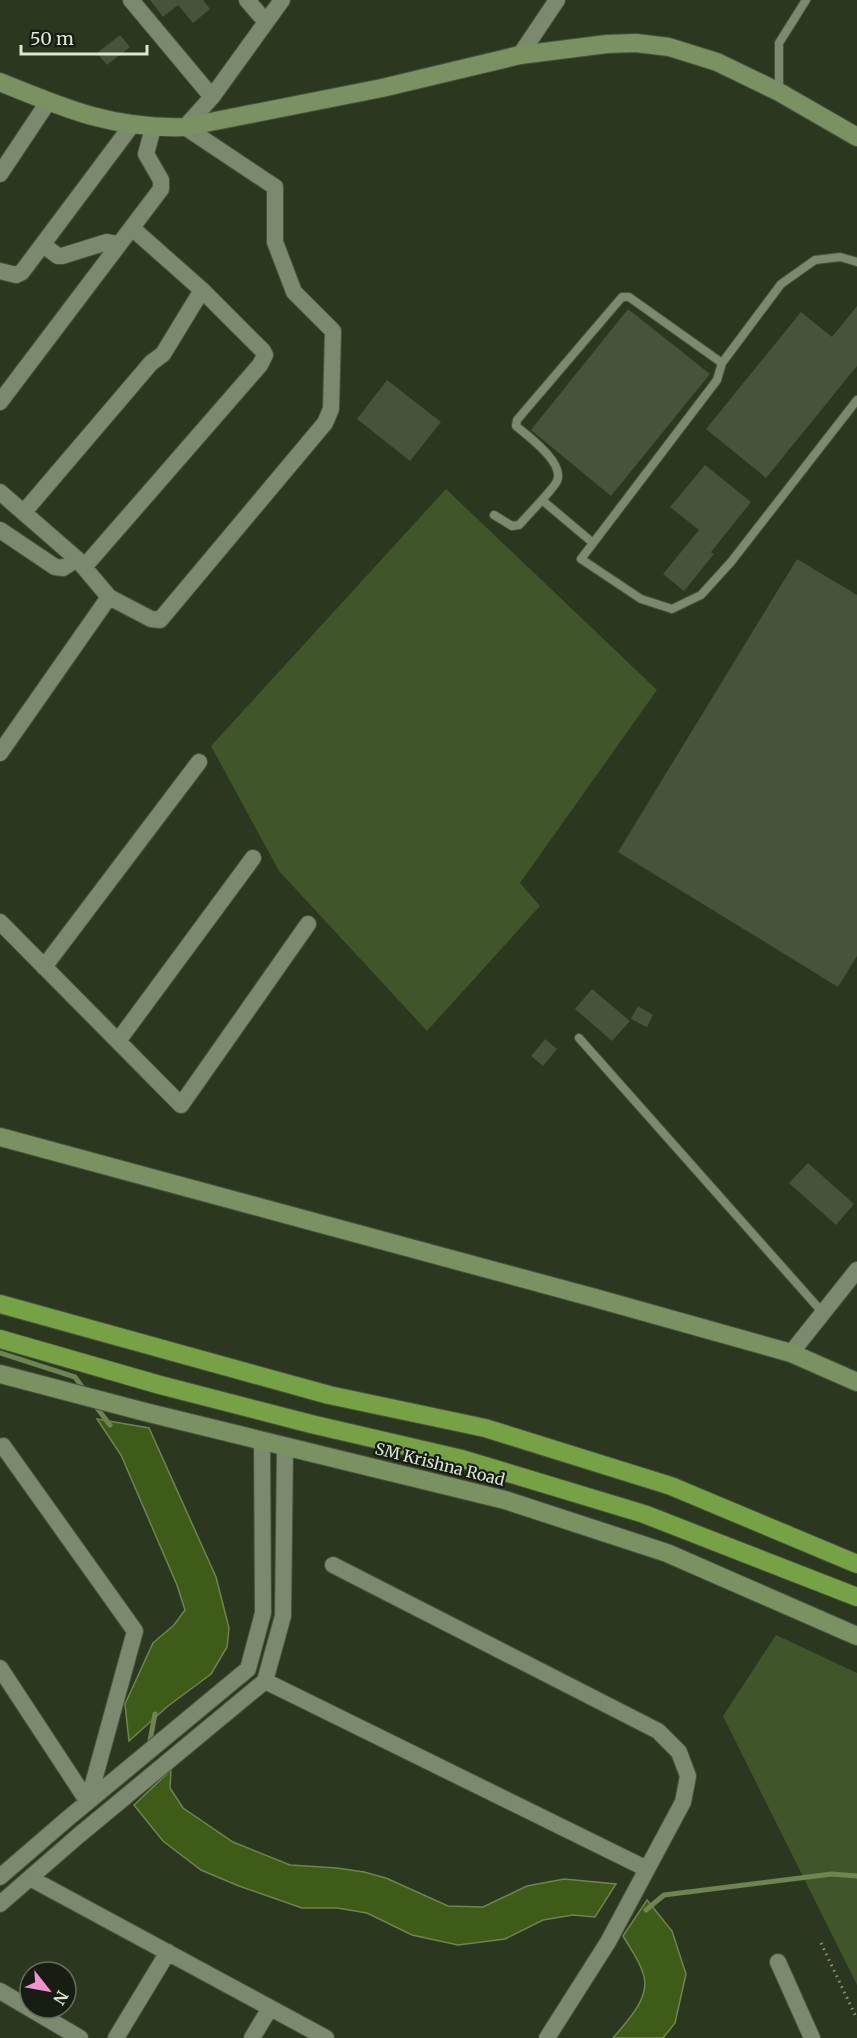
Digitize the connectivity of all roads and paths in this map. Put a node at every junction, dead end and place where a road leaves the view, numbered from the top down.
1 (131, 0) edge
2 (247, 0) edge
3 (282, 0) edge
4 (557, 0) edge
5 (806, 0) edge
6 (266, 22) junction
7 (520, 55) junction
8 (0, 82) edge
9 (779, 92) junction
10 (212, 97) junction
11 (48, 102) junction
12 (132, 125) junction
13 (185, 127) junction
14 (153, 128) junction
15 (857, 137) edge
16 (0, 174) edge
17 (132, 228) junction
18 (118, 244) junction
19 (43, 245) junction
20 (857, 262) edge
21 (0, 271) edge
22 (202, 290) junction
23 (722, 363) junction
24 (857, 400) edge
25 (0, 402) edge
26 (0, 492) edge
27 (542, 500) junction
28 (24, 512) junction
29 (494, 515) dead end
30 (0, 530) edge
31 (593, 543) junction
32 (81, 563) junction
33 (109, 597) junction
34 (0, 753) edge
35 (199, 762) dead end
36 (253, 858) dead end
37 (0, 922) edge
38 (308, 924) dead end
39 (44, 967) junction
40 (579, 1038) dead end
41 (118, 1041) junction
42 (0, 1137) edge
43 (857, 1270) edge
44 (0, 1304) edge
45 (823, 1313) junction
46 (0, 1339) edge
47 (790, 1353) junction
48 (0, 1374) edge
49 (857, 1382) edge
50 (262, 1441) junction
51 (285, 1446) junction
52 (0, 1447) edge
53 (857, 1564) edge
54 (333, 1565) dead end
55 (857, 1597) edge
56 (855, 1635) edge
57 (0, 1668) edge
58 (266, 1681) junction
59 (88, 1802) junction
60 (78, 1836) junction
61 (647, 1869) junction
62 (0, 1877) edge
63 (30, 1878) junction
64 (0, 1904) edge
65 (821, 1943) dead end
66 (168, 1952) junction
67 (778, 1962) dead end
68 (0, 1991) edge
69 (270, 2008) junction
70 (857, 2019) edge
71 (80, 2038) edge
72 (116, 2038) edge
73 (252, 2038) edge
74 (326, 2038) edge
75 (547, 2038) edge
76 (812, 2038) edge

1 - 10 street
2 - 6 street
3 - 6 street
4 - 7 street
5 - 9 lane
6 - 10 street
7 - 9 street
7 - 13 street
8 - 11 street
9 - 15 street
10 - 13 street
11 - 12 street
11 - 16 street
12 - 14 street
12 - 19 street
13 - 14 street
13 - 33 street
14 - 17 street
17 - 18 street
17 - 22 street
18 - 19 street
18 - 25 street
19 - 21 street
20 - 23 lane
22 - 28 street
22 - 32 street
23 - 27 lane
23 - 31 lane
24 - 31 lane
26 - 28 street
27 - 29 lane
27 - 31 lane
28 - 32 street
30 - 32 street
32 - 33 street
33 - 34 street
35 - 39 street
36 - 41 street
37 - 39 street
38 - 41 street
39 - 41 street
40 - 45 lane
42 - 47 street
43 - 45 street
44 - 53 highway
45 - 47 street
46 - 55 highway, SM Krishna Road
47 - 49 street
48 - 50 street, SM Krishna Road
50 - 51 street, SM Krishna Road
50 - 59 street
51 - 56 street, SM Krishna Road
51 - 58 street
52 - 59 street
54 - 61 street
57 - 59 street
58 - 60 street
58 - 61 street
59 - 60 street
59 - 62 street
60 - 63 street
61 - 75 street
63 - 64 street
63 - 66 street
65 - 70 path
66 - 69 street
66 - 72 street
67 - 76 street
68 - 71 street
69 - 73 street
69 - 74 street

